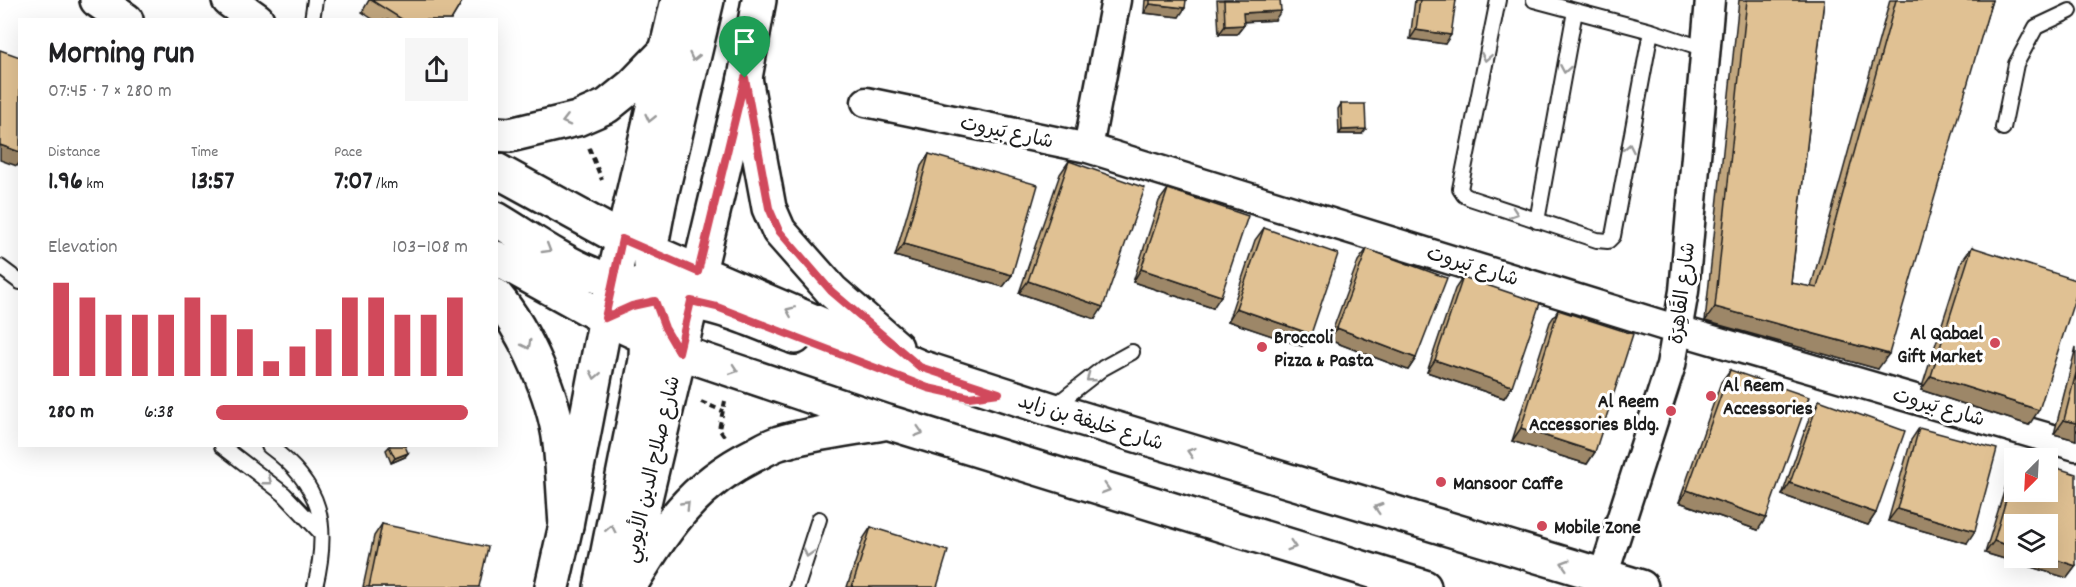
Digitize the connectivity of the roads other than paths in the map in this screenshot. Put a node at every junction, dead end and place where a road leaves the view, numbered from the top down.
1 (97, 0) edge
2 (229, 0) edge
3 (315, 0) edge
4 (678, 0) edge
5 (707, 0) edge
6 (759, 0) edge
7 (1116, 0) edge
8 (1498, 0) edge
9 (1533, 0) edge
10 (1710, 0) edge
11 (1575, 11) junction
12 (2070, 11) dead end
13 (123, 18) edge
14 (254, 18) edge
15 (312, 18) edge
16 (1651, 31) junction
17 (1705, 49) junction
18 (664, 53) junction
19 (745, 78) junction
20 (866, 102) dead end
21 (2003, 128) dead end
22 (498, 134) edge
23 (1088, 148) junction
24 (498, 171) edge
25 (498, 220) edge
26 (1537, 221) junction
27 (636, 245) junction
28 (498, 259) edge
29 (0, 267) edge
30 (18, 281) edge
31 (694, 286) junction
32 (641, 291) junction
33 (498, 298) edge
34 (605, 318) junction
35 (1678, 330) junction
36 (648, 338) junction
37 (679, 352) junction
38 (1132, 352) dead end
39 (920, 367) junction
40 (999, 393) junction
41 (1050, 409) junction
42 (887, 422) junction
43 (2076, 446) edge
44 (223, 447) edge
45 (270, 447) edge
46 (819, 519) dead end
47 (566, 525) junction
48 (321, 533) junction
49 (1603, 576) junction
50 (315, 587) edge
51 (552, 587) edge
52 (601, 587) edge
53 (624, 587) edge
54 (629, 587) edge
55 (797, 587) edge
56 (1424, 587) edge
57 (1641, 587) edge

1 - 13 main road
2 - 14 main road
3 - 15 lane
4 - 18 main road
5 -> 27 main road
6 - 19 main road, شارع صلاح الدين الأيوبي
7 - 23 street
8 -> 26 lane
9 - 11 lane
10 - 17 street, شارع القَاهِرَة
11 - 16 lane
11 -> 26 lane
12 - 21 lane
16 - 17 lane
26 -> 16 lane
17 - 35 street, شارع القَاهِرَة
18 -> 22 main road
18 -> 27 main road
19 - 31 main road, شارع صلاح الدين الأيوبي
19 - 39 main road
20 - 23 street, شارع بَيروت
23 - 35 street, شارع بَيروت
24 - 27 main road, شارع خليفة بن زايد
25 -> 32 main road
27 - 31 main road, شارع خليفة بن زايد
27 - 32 main road
28 - 34 main road
29 - 30 lane
31 - 32 main road
31 - 37 main road, شارع صلاح الدين الأيوبي
39 -> 31 main road, شارع خليفة بن زايد
31 - 40 main road
32 - 34 main road
32 - 36 main road
32 - 37 main road
33 -> 47 main road
34 - 36 main road
34 -> 47 main road
35 - 43 street, شارع بَيروت
35 - 49 street, شارع القَاهِرَة
36 - 37 main road
52 -> 36 main road
37 -> 42 main road
37 - 53 main road, شارع صلاح الدين الأيوبي
38 -> 41 lane
39 - 40 main road, شارع خليفة بن زايد
40 - 41 main road, شارع خليفة بن زايد
49 -> 41 main road, شارع خليفة بن زايد
54 -> 42 main road
42 -> 56 main road
44 -> 48 lane
45 - 48 lane
46 -> 55 lane
47 - 51 main road
48 - 50 lane
49 - 57 main road, شارع خليفة بن زايد

